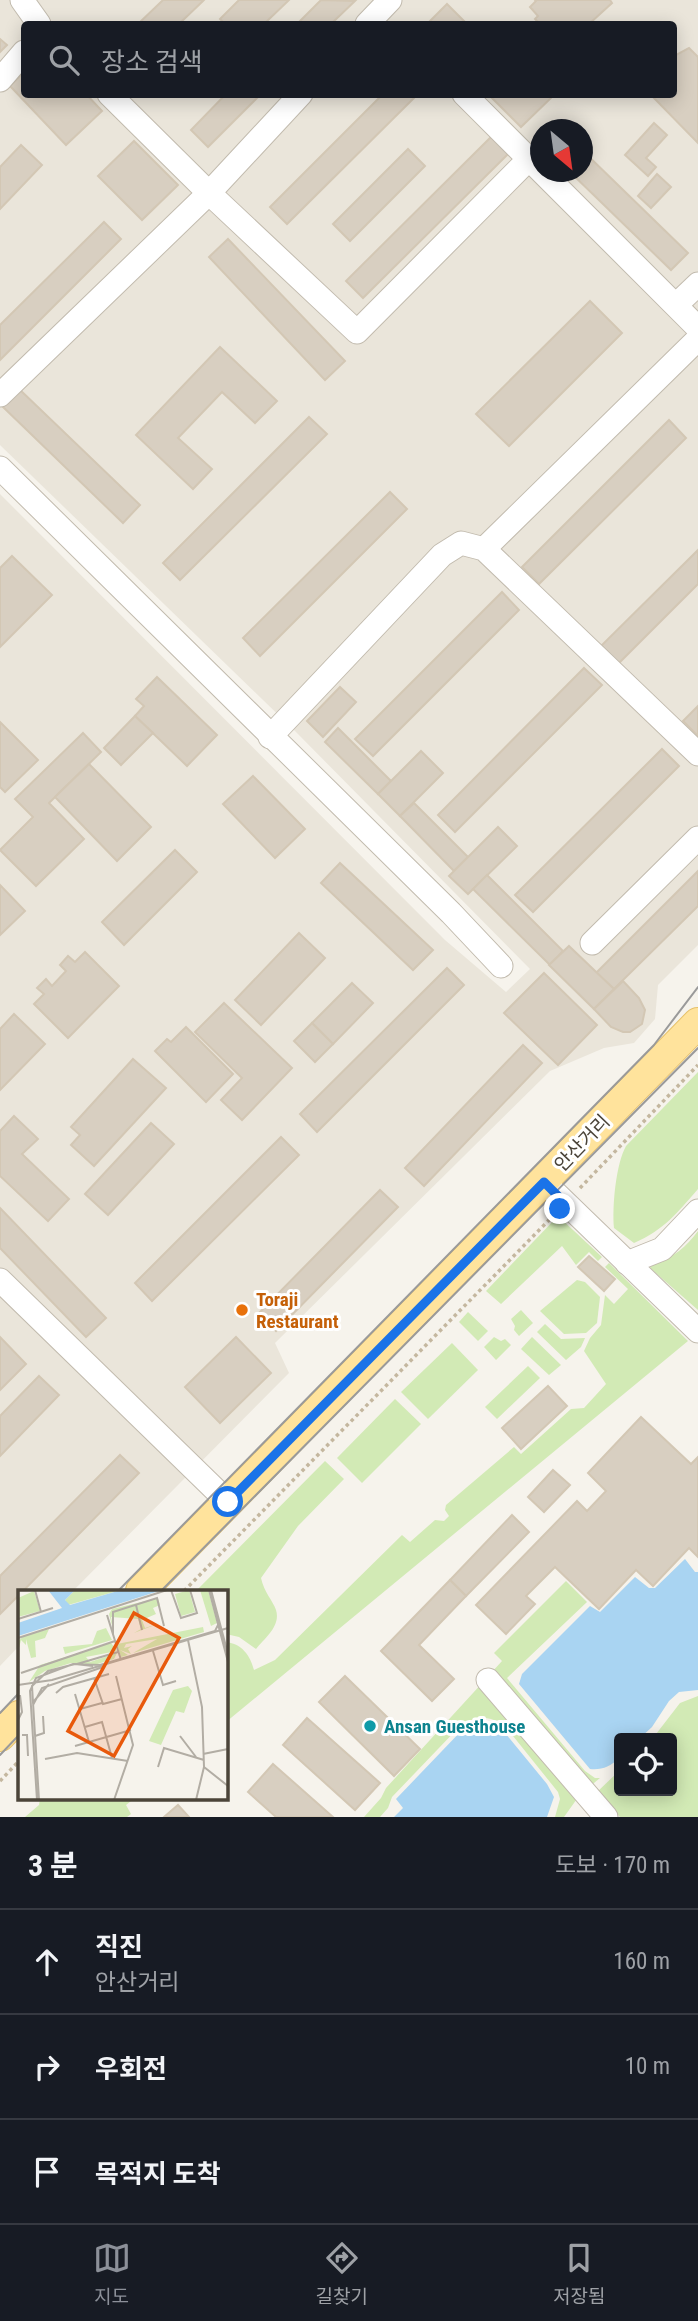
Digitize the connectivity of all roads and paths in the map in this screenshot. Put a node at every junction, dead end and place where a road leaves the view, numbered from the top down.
1 (22, 0) edge
2 (37, 21) edge
3 (21, 56) edge
4 (0, 80) edge
5 (113, 98) edge
6 (297, 98) edge
7 (468, 98) edge
8 (528, 160) junction
9 (209, 193) junction
10 (698, 284) edge
11 (676, 305) junction
12 (698, 328) edge
13 (698, 339) edge
14 (0, 395) edge
15 (0, 468) edge
16 (484, 549) junction
17 (270, 737) junction
18 (698, 754) edge
19 (698, 838) edge
20 (592, 943) dead end
21 (501, 965) dead end
22 (698, 1011) edge
23 (698, 1023) edge
24 (673, 1049) junction
25 (698, 1065) edge
26 (544, 1182) junction
27 (565, 1203) junction
28 (698, 1211) edge
29 (627, 1264) junction
30 (0, 1280) edge
31 (698, 1331) edge
32 (228, 1502) junction
33 (142, 1590) edge
34 (185, 1590) edge
35 (488, 1680) dead end
36 (18, 1717) edge
37 (0, 1736) edge
38 (18, 1762) edge
39 (0, 1781) edge
40 (606, 1817) edge

1 - 2 street
3 - 4 street
5 - 9 street
6 - 9 street
7 - 8 street
8 - 9 street
8 - 11 street
9 - 14 street
10 - 11 street
11 - 12 street
13 - 16 street
15 - 17 street
16 - 17 street
16 - 18 street
17 - 21 street
19 - 20 street
22 - 24 main road
23 - 24 main road, 안산거리
24 - 26 main road, 안산거리
25 - 27 path
26 - 27 street
26 - 32 main road, 안산거리
27 - 29 street
27 - 34 path
28 - 29 street
29 - 31 street
30 - 32 street
32 - 33 main road, 안산거리
35 - 40 street
36 - 37 main road
38 - 39 path

